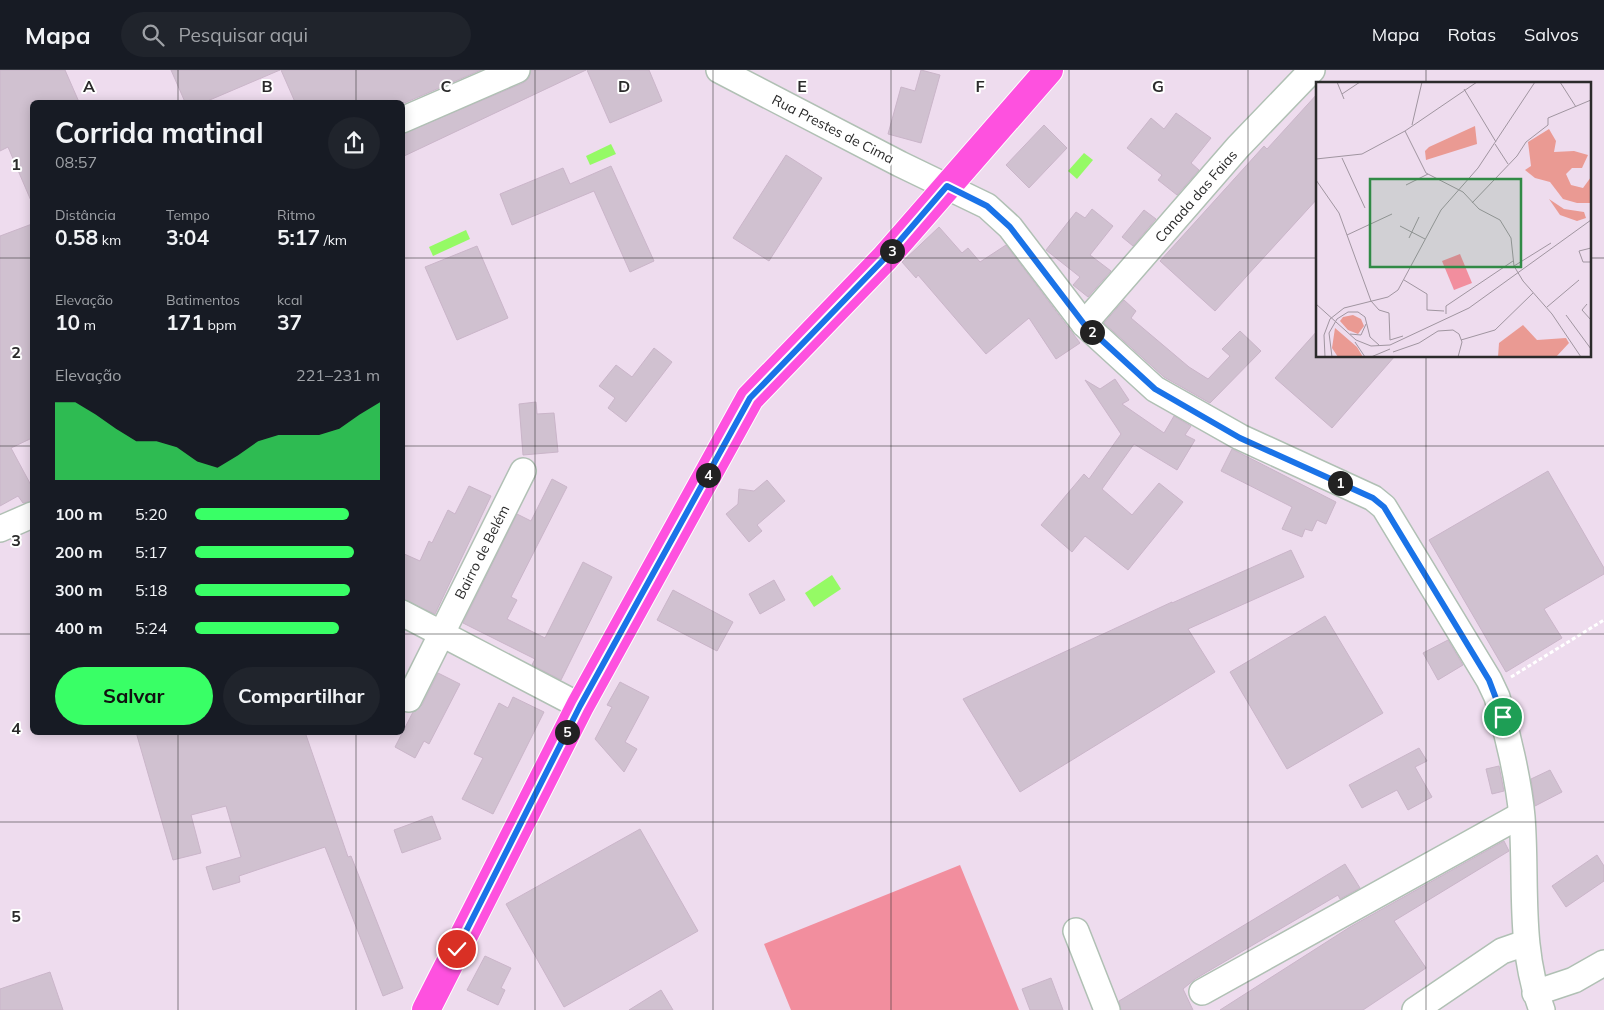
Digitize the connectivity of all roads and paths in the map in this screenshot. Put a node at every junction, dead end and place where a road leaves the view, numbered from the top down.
1 (517, 70) edge
2 (719, 70) edge
3 (1049, 70) edge
4 (1312, 70) edge
5 (405, 119) edge
6 (947, 186) junction
7 (1084, 324) junction
8 (523, 471) dead end
9 (30, 516) edge
10 (0, 528) edge
11 (405, 615) edge
12 (1604, 620) edge
13 (442, 634) junction
14 (1493, 688) junction
15 (409, 699) dead end
16 (580, 706) junction
17 (1522, 815) junction
18 (1076, 930) dead end
19 (1525, 943) junction
20 (1604, 963) edge
21 (1202, 992) dead end
22 (1538, 1002) edge
23 (426, 1010) edge
24 (1107, 1010) edge
25 (1415, 1010) edge

1 - 5 street
2 - 6 street, Rua Prestes de Cima
3 - 6 main road
4 - 7 street, Canada das Faias
6 - 7 street, Rua Prestes de Cima
6 - 16 main road
7 - 14 street, Rua Prestes de Cima
8 - 13 street, Bairro de Belém
9 - 10 street
11 - 13 street
12 - 14 path
13 - 15 street, Bairro de Belém
13 - 16 street
14 - 17 street, Rua Prestes de Cima
16 - 23 main road
17 - 19 street, Rua Prestes de Cima
17 - 21 street
18 - 24 street
19 - 22 street, Rua Prestes de Cima
19 - 25 street
20 - 22 street

